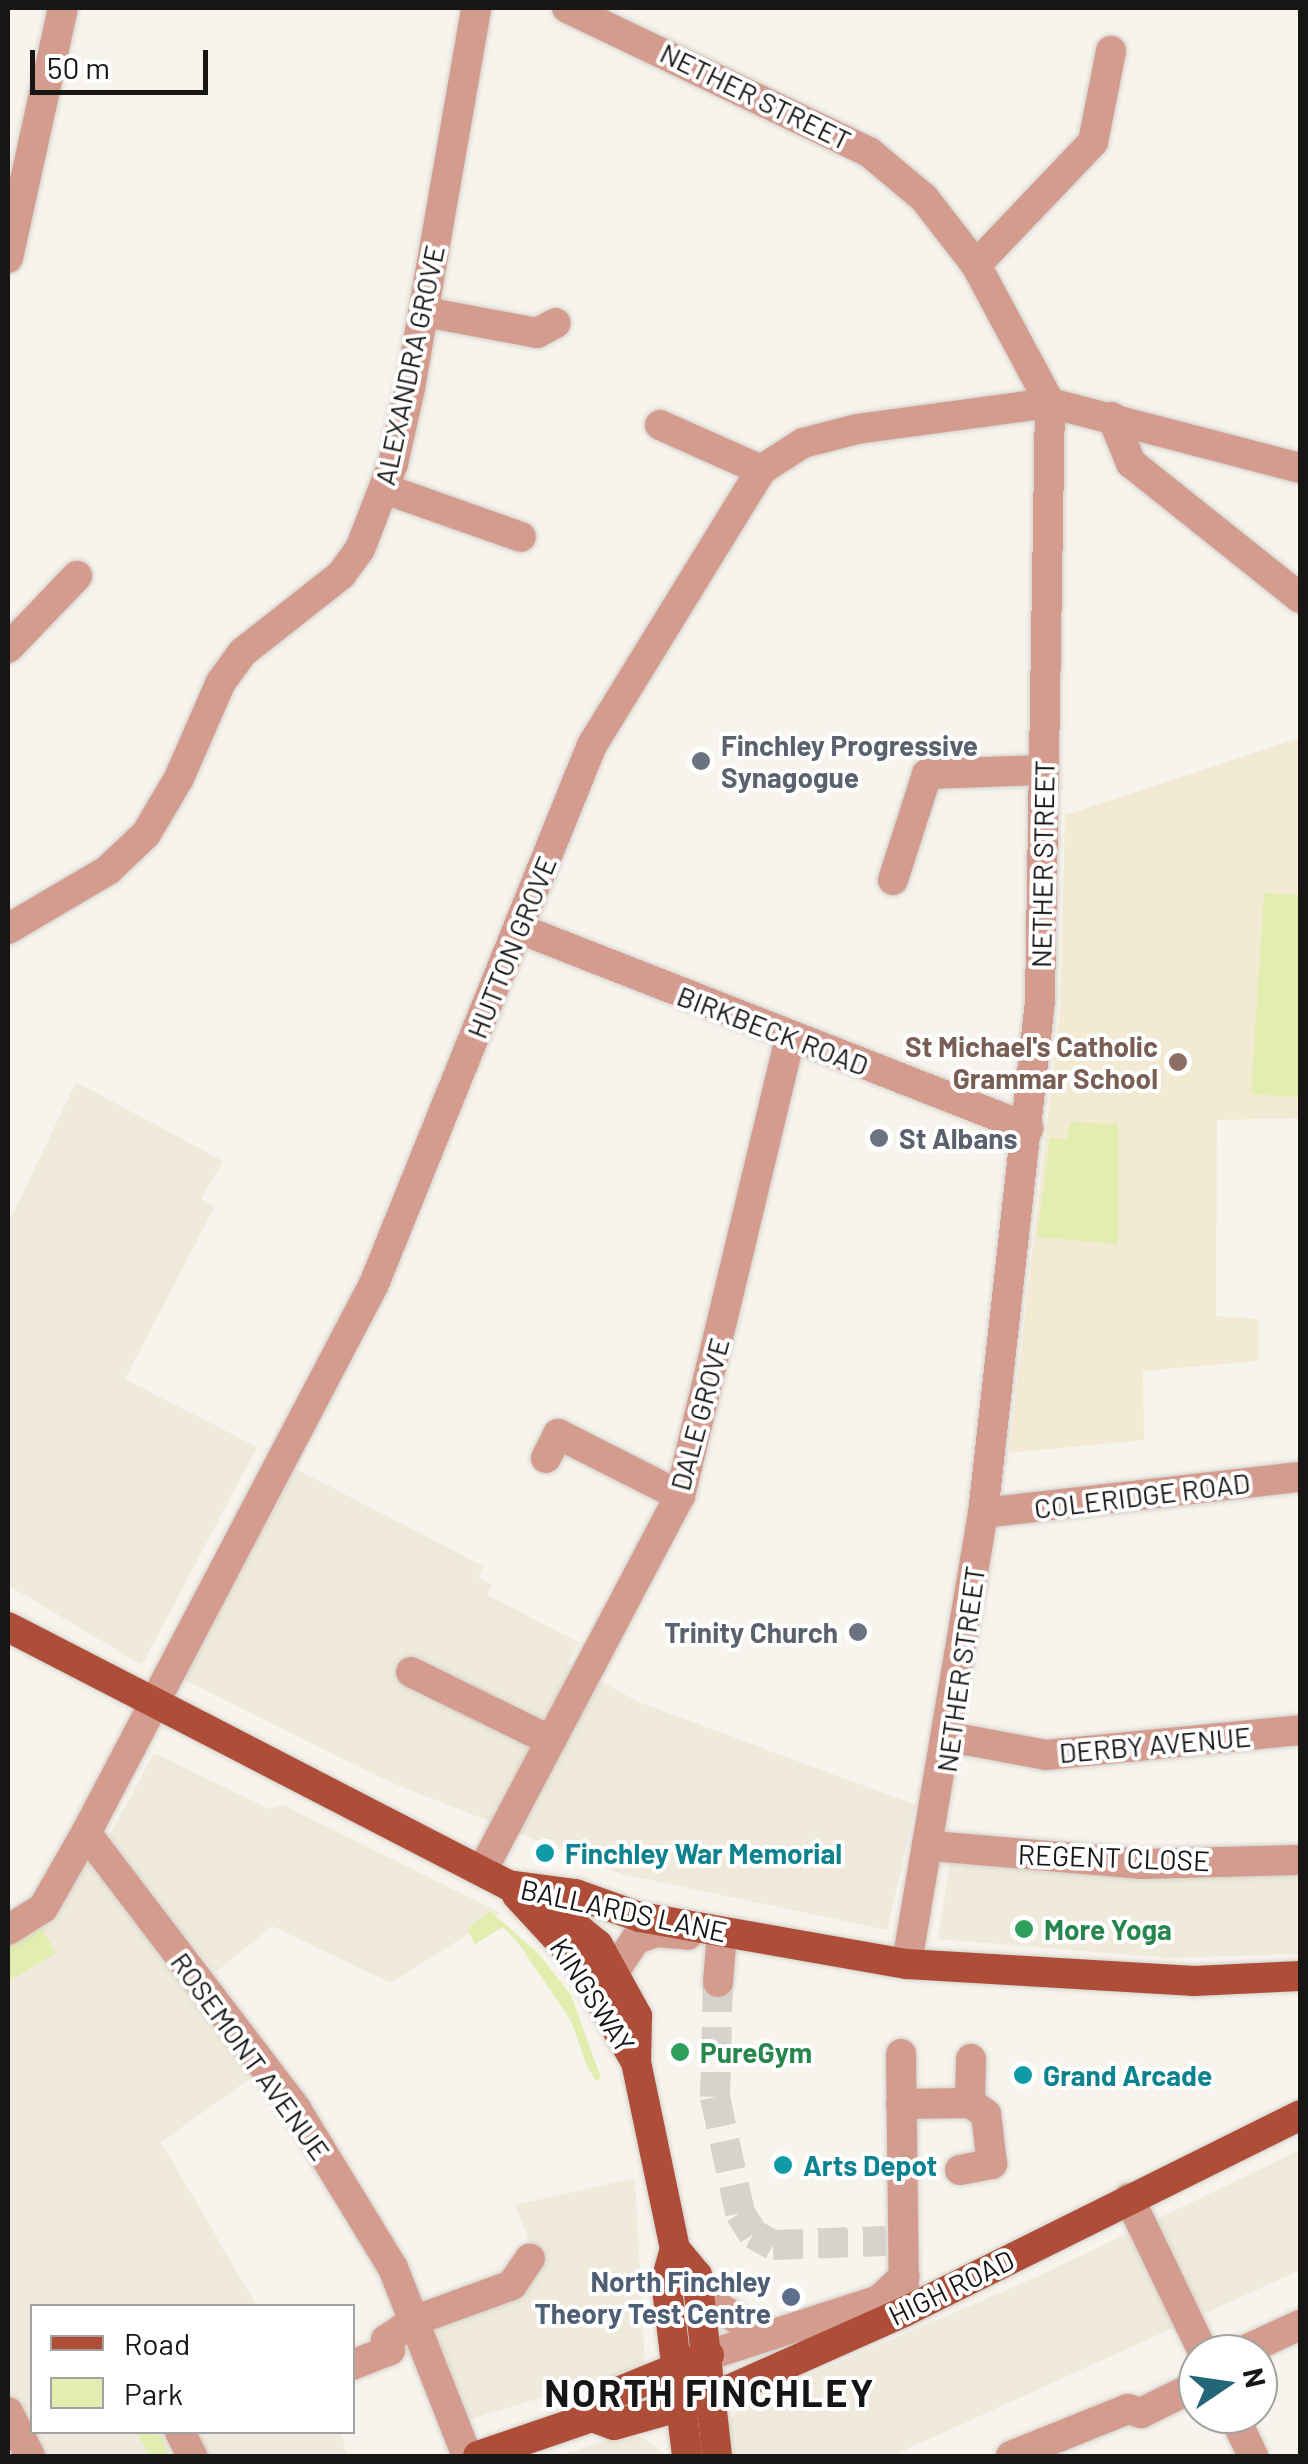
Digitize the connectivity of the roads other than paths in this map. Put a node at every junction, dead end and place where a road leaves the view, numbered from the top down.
1 (63, 8) edge
2 (476, 8) edge
3 (567, 8) edge
4 (1111, 51) dead end
5 (8, 258) edge
6 (976, 265) junction
7 (425, 312) junction
8 (556, 323) dead end
9 (1050, 403) junction
10 (1112, 418) junction
11 (660, 425) dead end
12 (1300, 468) edge
13 (761, 470) junction
14 (385, 489) junction
15 (521, 536) dead end
16 (77, 576) dead end
17 (1300, 598) edge
18 (8, 648) edge
19 (1042, 770) junction
20 (893, 880) dead end
21 (8, 929) edge
22 (520, 929) junction
23 (790, 1038) junction
24 (1028, 1128) junction
25 (546, 1458) dead end
26 (1300, 1477) edge
27 (680, 1496) junction
28 (982, 1514) junction
29 (8, 1627) edge
30 (411, 1672) dead end
31 (153, 1706) junction
32 (1300, 1730) edge
33 (950, 1737) junction
34 (551, 1741) junction
35 (86, 1833) junction
36 (932, 1846) junction
37 (1296, 1860) dead end
38 (506, 1881) junction
39 (640, 1916) junction
40 (8, 1930) edge
41 (724, 1934) junction
42 (908, 1964) junction
43 (596, 1965) junction
44 (1300, 1976) edge
45 (723, 1982) tunnel mouth
46 (901, 2054) dead end
47 (971, 2059) dead end
48 (900, 2104) junction
49 (970, 2104) junction
50 (1300, 2115) edge
51 (960, 2170) dead end
52 (1129, 2198) junction
53 (675, 2250) junction
54 (530, 2258) dead end
55 (701, 2296) junction
56 (910, 2296) junction
57 (416, 2320) junction
58 (1194, 2334) edge
59 (764, 2336) junction
60 (709, 2355) junction
61 (355, 2364) edge
62 (674, 2368) junction
63 (1178, 2395) edge
64 (713, 2397) junction
65 (678, 2409) junction
66 (8, 2412) edge
67 (592, 2417) junction
68 (30, 2456) edge
69 (467, 2456) edge
70 (478, 2456) edge
71 (687, 2456) edge
72 (718, 2456) edge
73 (1011, 2456) edge

1 - 5 street
2 - 7 street, ALEXANDRA GROVE
3 - 6 street, NETHER STREET
4 - 6 street
6 - 9 street, NETHER STREET
7 - 8 street
7 - 14 street, ALEXANDRA GROVE
9 - 10 street
9 - 13 street, HUTTON GROVE
9 - 19 street, NETHER STREET
10 - 12 street
10 - 17 street
11 - 13 street
13 - 22 street, HUTTON GROVE
14 - 15 street
14 - 21 street, ALEXANDRA GROVE
16 - 18 street
19 - 20 street
19 - 24 street, NETHER STREET
22 - 23 street, BIRKBECK ROAD
22 - 31 street, HUTTON GROVE
23 - 24 street, BIRKBECK ROAD
23 - 27 street, DALE GROVE
24 - 28 street, NETHER STREET
25 - 27 street
26 - 28 street, COLERIDGE ROAD
27 - 34 street, DALE GROVE
28 - 33 street, NETHER STREET
29 - 31 main road, BALLARDS LANE
30 - 34 street
31 - 35 street, HUTTON GROVE
31 - 38 main road, BALLARDS LANE
32 - 33 street, DERBY AVENUE
33 - 36 street, NETHER STREET
34 - 38 street, DALE GROVE
35 - 40 street, HUTTON GROVE
35 - 57 street, ROSEMONT AVENUE
36 - 37 street, REGENT CLOSE
36 - 42 street, NETHER STREET
38 - 39 main road, BALLARDS LANE
38 - 43 main road, KINGSWAY
39 - 41 main road, BALLARDS LANE
39 - 43 main road
41 - 42 main road, BALLARDS LANE
41 - 43 street
41 - 45 street
42 - 44 main road, BALLARDS LANE
43 - 53 main road, KINGSWAY
46 - 48 street
47 - 49 street
48 - 49 street
48 - 56 street
49 - 51 street
50 - 52 main road, HIGH ROAD
52 - 56 main road, HIGH ROAD
52 - 58 street
53 - 55 main road, KINGSWAY
53 - 62 main road, KINGSWAY
54 - 57 street
55 - 59 street
55 - 60 main road, KINGSWAY
56 - 59 street
56 - 64 main road, HIGH ROAD
57 - 61 street
57 - 69 street, ROSEMONT AVENUE
59 - 60 street
60 - 62 main road, HIGH ROAD
60 - 64 main road, KINGSWAY
62 - 65 main road, KINGSWAY
62 - 67 main road, HIGH ROAD
63 - 73 street
64 - 65 main road, HIGH ROAD
64 - 72 main road, KINGSWAY
65 - 67 main road, HIGH ROAD
65 - 71 main road, KINGSWAY
66 - 68 street
67 - 70 main road, HIGH ROAD

